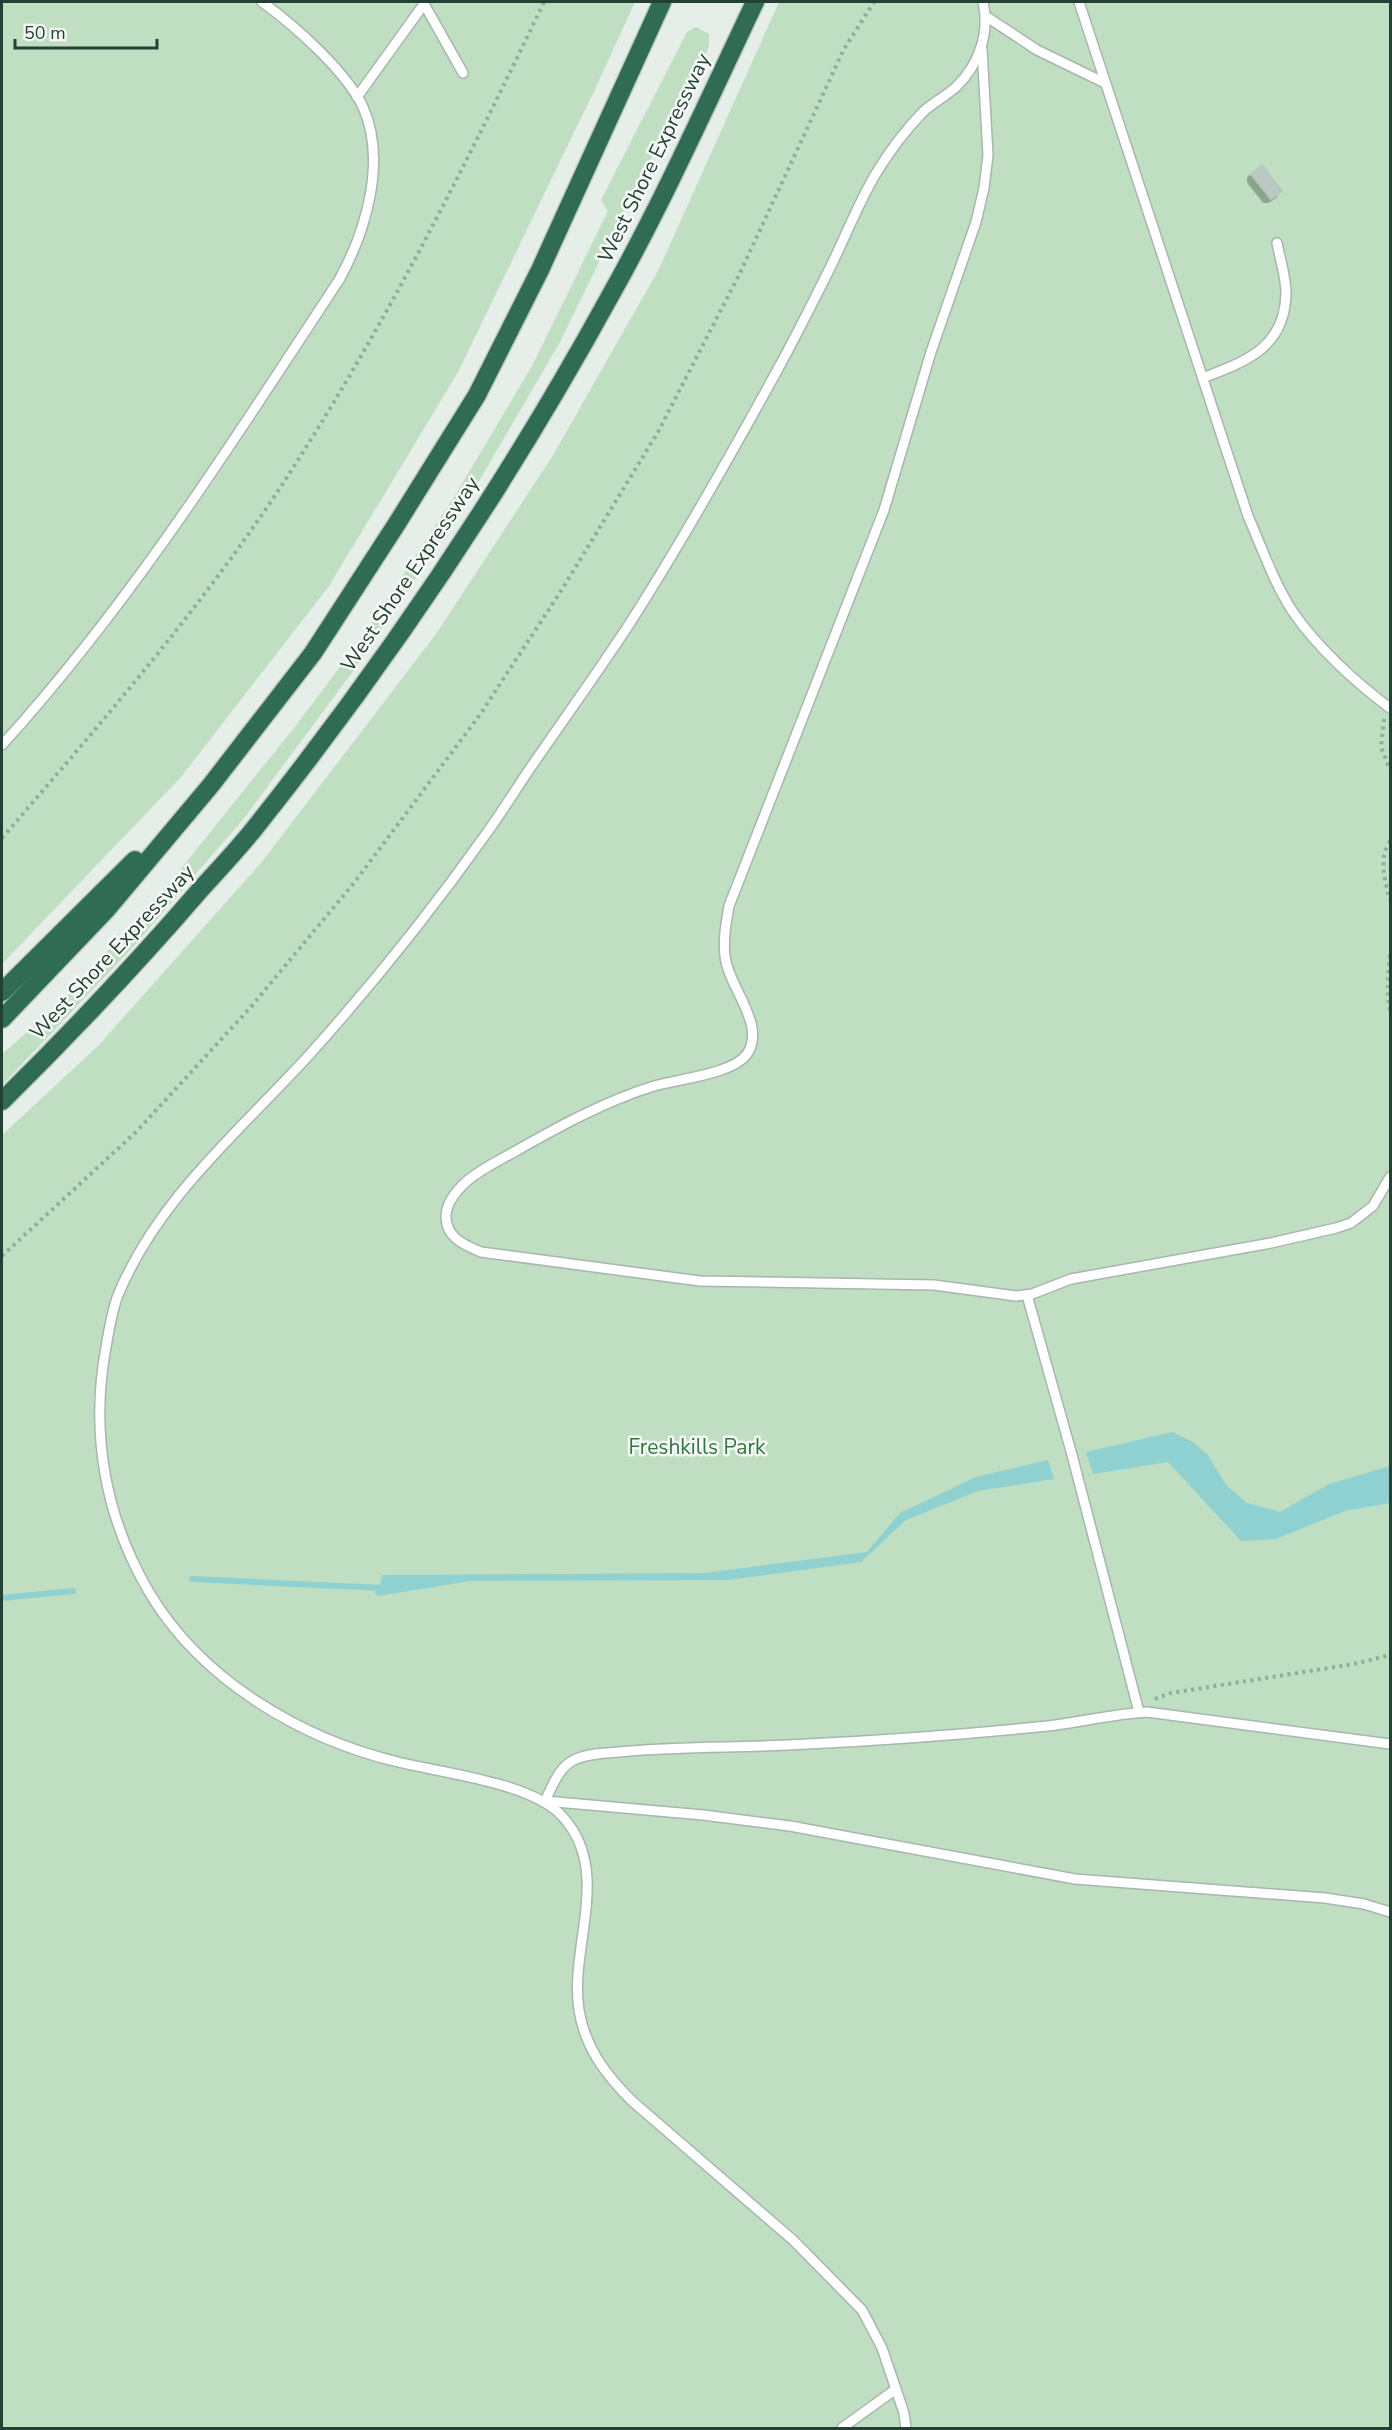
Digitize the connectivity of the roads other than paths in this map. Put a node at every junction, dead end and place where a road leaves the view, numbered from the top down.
1 (262, 2) edge
2 (662, 2) edge
3 (755, 2) edge
4 (983, 2) edge
5 (1079, 2) edge
6 (423, 3) edge
7 (987, 17) junction
8 (982, 46) junction
9 (463, 73) dead end
10 (1106, 83) junction
11 (357, 97) junction
12 (1277, 243) dead end
13 (1203, 378) junction
14 (1389, 707) edge
15 (2, 745) edge
16 (211, 785) junction
17 (2, 992) edge
18 (2, 1019) edge
19 (2, 1101) edge
20 (1390, 1177) edge
21 (1027, 1295) junction
22 (1139, 1712) junction
23 (1390, 1744) edge
24 (545, 1801) junction
25 (1390, 1912) edge
26 (896, 2389) junction
27 (842, 2428) edge
28 (906, 2428) edge

1 - 11 lane
2 - 16 highway, West Shore Expressway
3 - 19 highway, West Shore Expressway
4 - 7 lane
5 - 10 lane
6 - 9 lane
6 - 11 lane
7 - 8 lane
7 - 10 lane
8 - 21 lane
8 - 24 lane
10 - 13 lane
11 - 15 lane
12 - 13 lane
13 - 14 lane
16 - 17 highway
16 - 18 highway, West Shore Expressway
20 - 21 lane
21 - 22 lane
22 - 23 lane
22 - 24 lane
24 - 25 lane
24 - 26 lane
26 - 27 lane
26 - 28 lane

